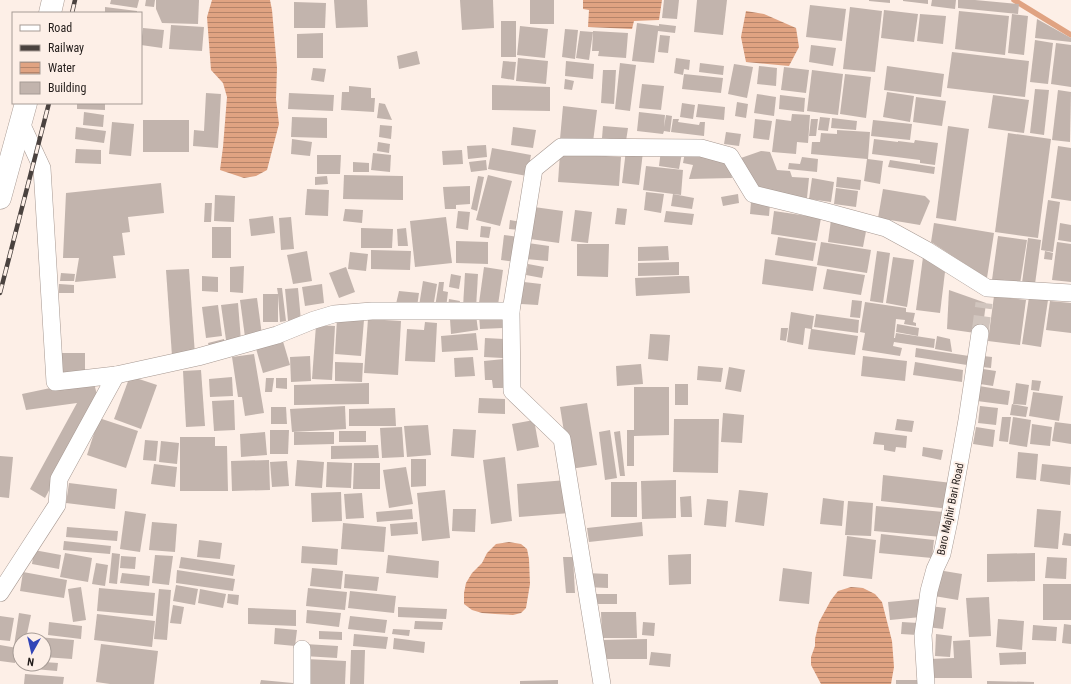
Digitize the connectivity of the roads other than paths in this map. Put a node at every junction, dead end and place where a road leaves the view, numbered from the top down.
1 (53, 0) edge
2 (50, 12) edge
3 (24, 113) edge
4 (0, 198) edge
5 (1071, 294) edge
6 (511, 311) junction
7 (980, 333) tunnel mouth
8 (116, 375) junction
9 (0, 593) edge
10 (302, 648) dead end
11 (302, 684) edge
12 (602, 684) edge
13 (926, 684) edge

1 - 2 highway
3 - 4 highway
3 - 8 street
5 - 6 street
6 - 8 street
6 - 12 street
7 - 13 street, Baro Majhir Bari Road
8 - 9 street
10 - 11 street

